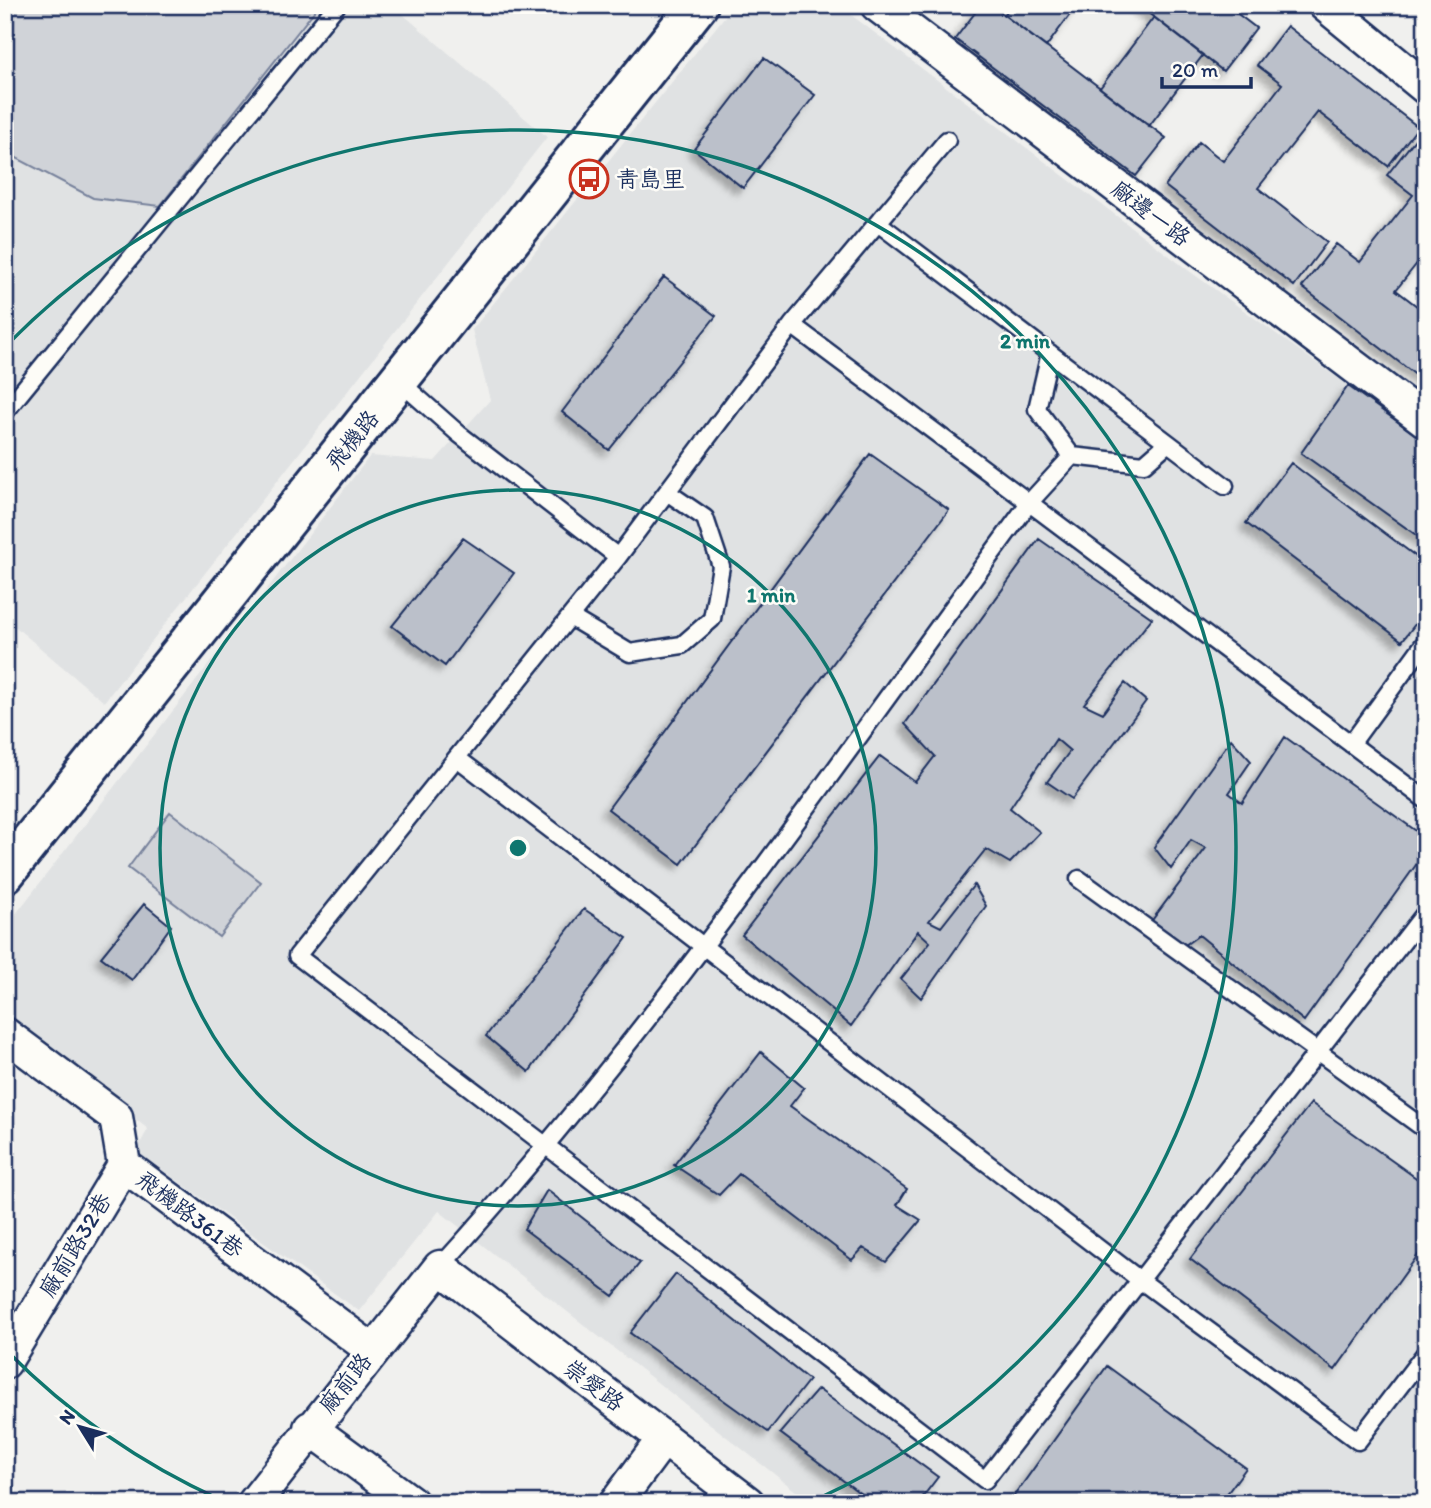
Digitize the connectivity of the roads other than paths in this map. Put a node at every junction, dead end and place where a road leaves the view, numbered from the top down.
1 (337, 5) edge
2 (698, 5) edge
3 (877, 5) edge
4 (1325, 5) edge
5 (1426, 88) edge
6 (947, 141) dead end
7 (878, 223) junction
8 (792, 326) junction
9 (1050, 353) junction
10 (399, 380) junction
11 (5, 412) edge
12 (1426, 421) edge
13 (1168, 443) junction
14 (1072, 456) junction
15 (1225, 486) dead end
16 (667, 492) junction
17 (1029, 503) junction
18 (618, 557) junction
19 (570, 617) junction
20 (1426, 641) edge
21 (1351, 744) junction
22 (457, 758) junction
23 (1426, 800) edge
24 (5, 873) edge
25 (1079, 879) dead end
26 (1426, 912) edge
27 (703, 946) junction
28 (5, 1034) edge
29 (1318, 1051) junction
30 (1426, 1130) edge
31 (545, 1146) junction
32 (124, 1165) junction
33 (440, 1267) junction
34 (1140, 1280) junction
35 (372, 1350) junction
36 (1426, 1352) edge
37 (5, 1362) edge
38 (310, 1428) junction
39 (664, 1438) junction
40 (254, 1503) edge
41 (412, 1503) edge
42 (616, 1503) edge
43 (748, 1503) edge

1 - 11 lane
2 - 10 street, 飛機路
3 - 12 street, 廠邊一路
4 - 5 street
6 - 7 lane
7 - 8 lane
7 - 9 lane
8 - 16 lane
8 - 17 lane
9 - 13 lane
9 - 14 lane
10 - 18 lane
10 - 24 street, 飛機路
13 - 14 lane
13 - 15 lane
14 - 17 lane
16 - 18 lane
16 - 19 lane
17 - 21 lane
17 - 27 lane
18 - 19 lane
19 - 22 lane
20 - 21 lane
21 - 23 lane
22 - 27 lane
22 - 31 lane
25 - 29 lane
26 - 29 lane
27 - 31 lane
27 - 34 lane
28 - 32 street, 飛機路361巷
29 - 30 lane
29 - 34 lane
31 - 33 lane
31 - 34 lane
32 - 35 street, 飛機路361巷
32 - 37 street, 廠前路32巷
33 - 35 street, 廠前路
33 - 39 street, 崇愛路
34 - 36 lane
35 - 38 street, 廠前路
38 - 40 street, 廠前路
38 - 41 street
39 - 42 street
39 - 43 street, 崇愛路

